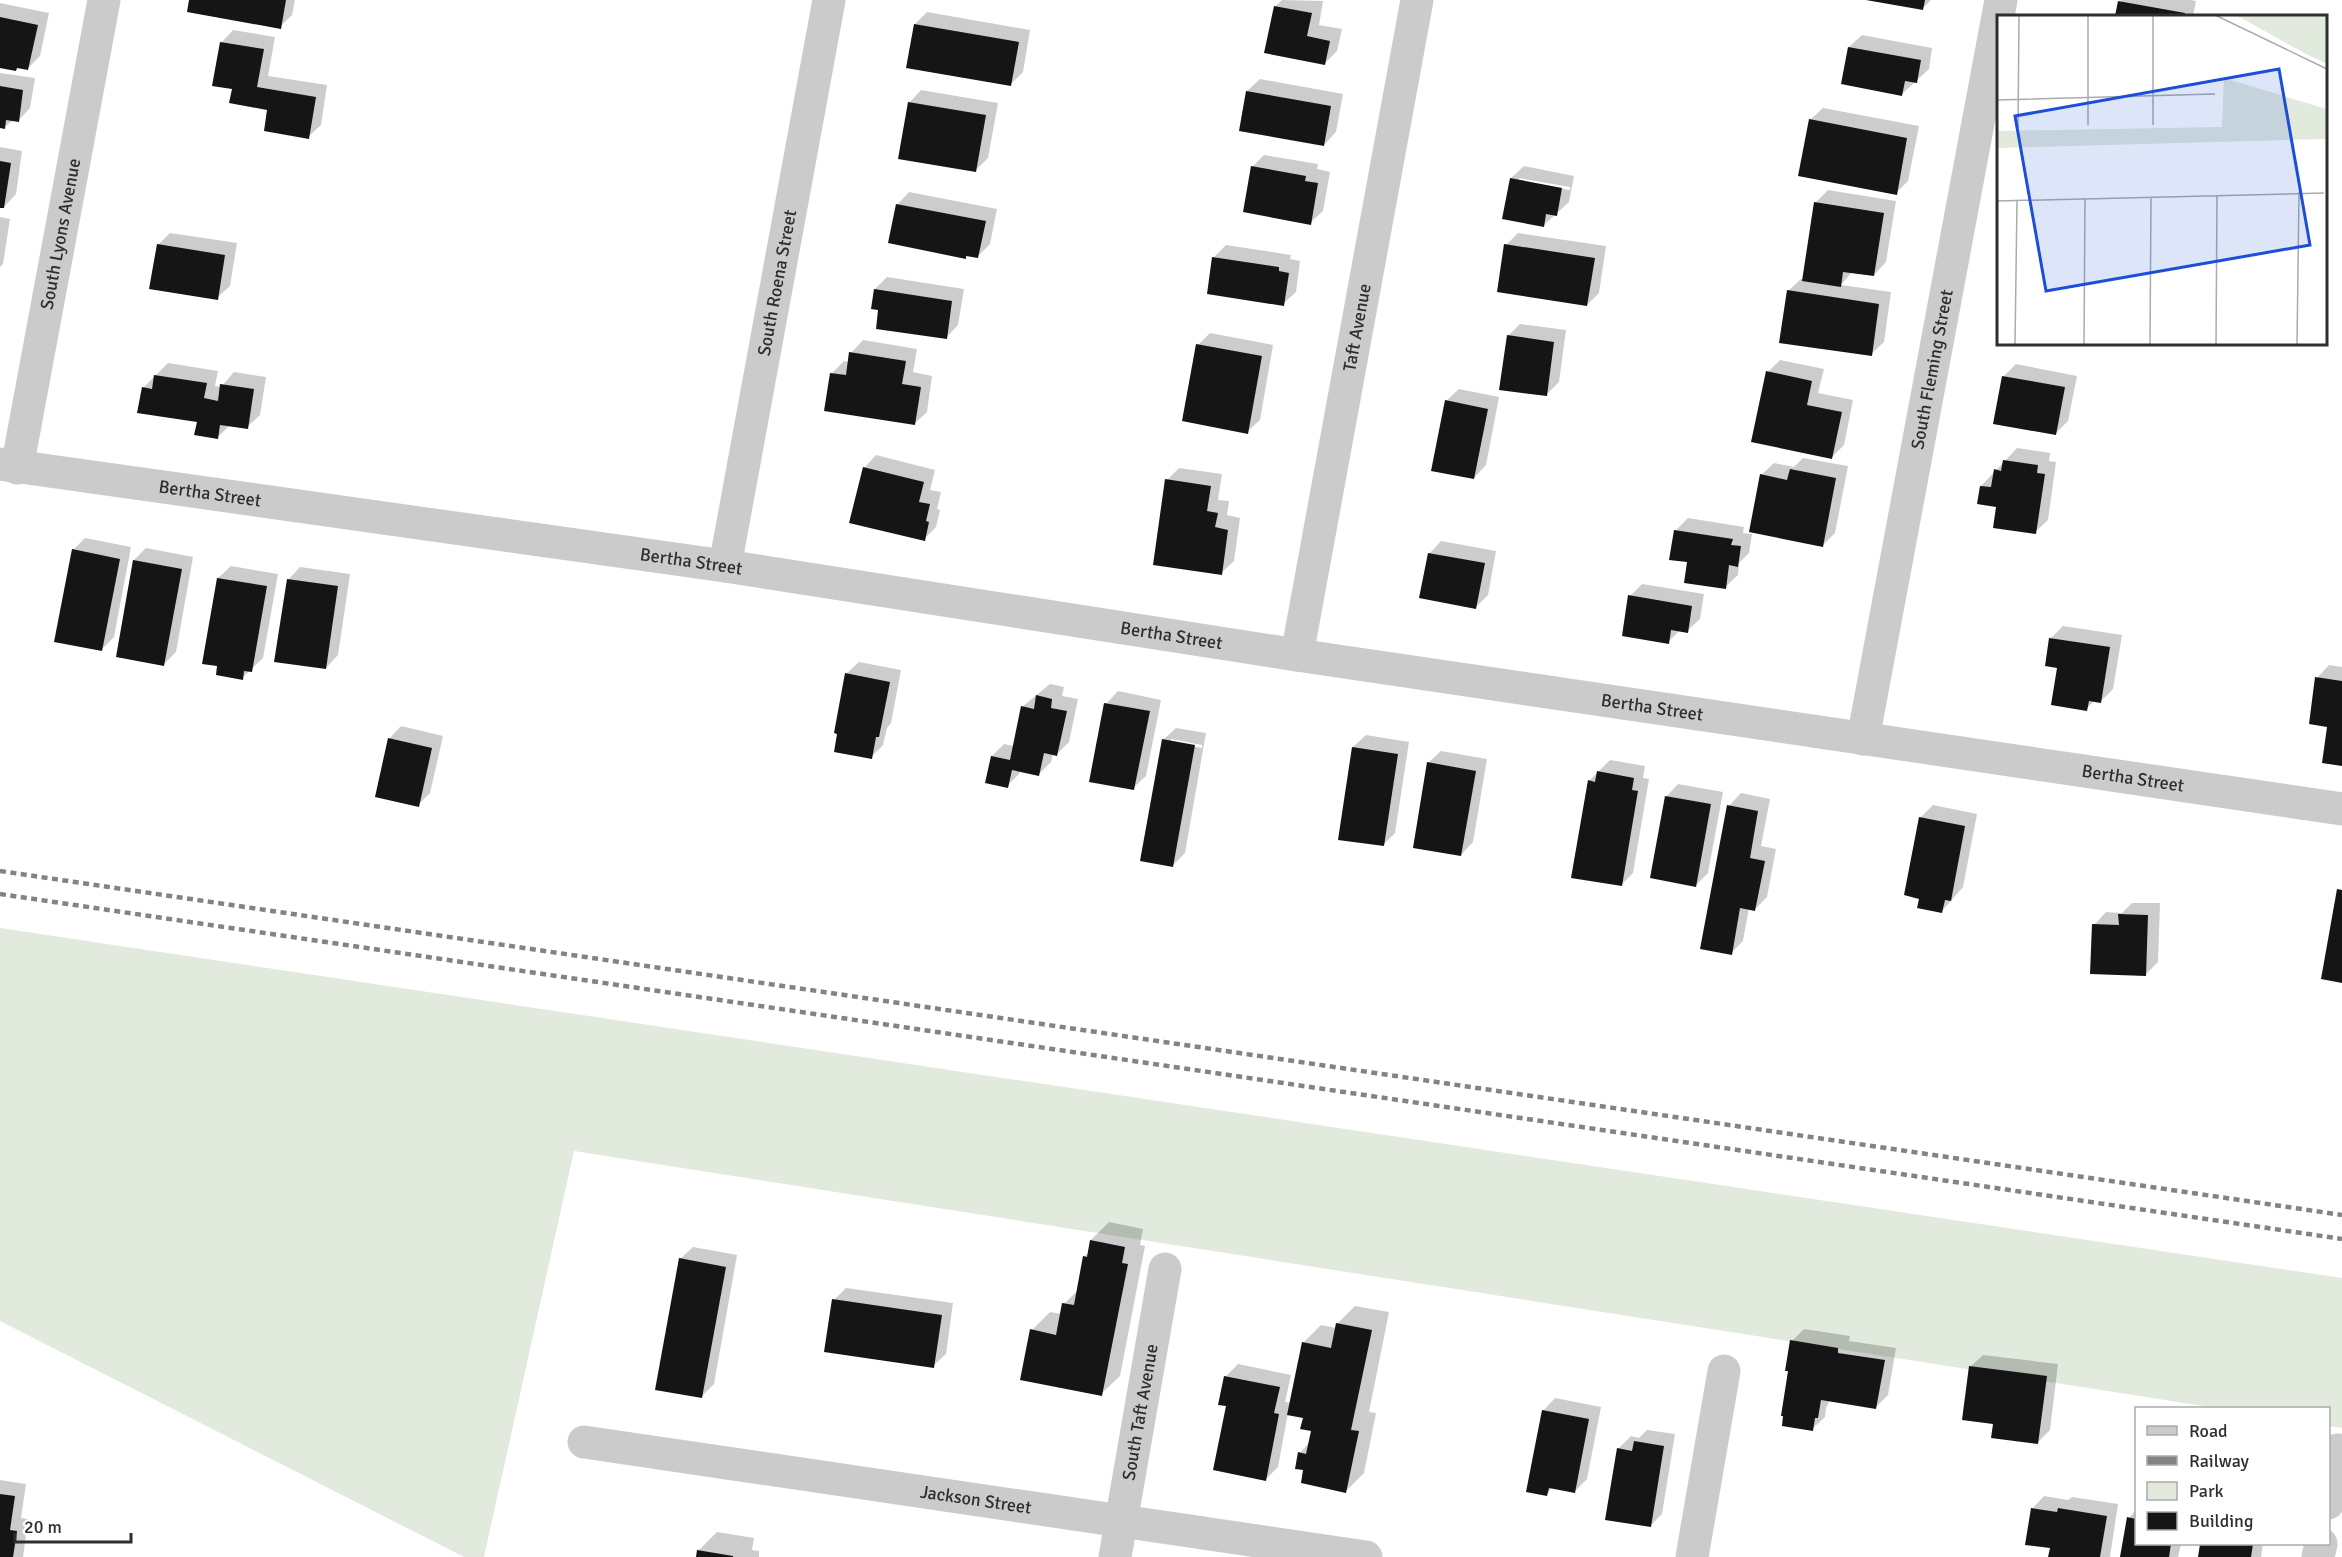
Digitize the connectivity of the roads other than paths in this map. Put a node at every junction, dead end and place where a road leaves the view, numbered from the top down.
1 (104, 0) edge
2 (829, 0) edge
3 (1417, 0) edge
4 (2001, 0) edge
5 (1998, 15) edge
6 (1997, 21) edge
7 (8, 466) edge
8 (725, 566) junction
9 (1297, 655) junction
10 (1863, 739) junction
11 (2342, 809) edge
12 (1165, 1269) dead end
13 (1724, 1371) dead end
14 (585, 1442) dead end
15 (2338, 1449) dead end
16 (2330, 1492) edge
17 (1121, 1521) junction
18 (1115, 1557) edge
19 (1366, 1557) edge
20 (1692, 1557) edge

1 - 7 street, South Lyons Avenue
2 - 8 street, South Roena Street
3 - 9 street, Taft Avenue
4 - 5 street, South Fleming Street
6 - 10 street, South Fleming Street
7 - 8 street, Bertha Street
8 - 9 street, Bertha Street
9 - 10 street, Bertha Street
10 - 11 street, Bertha Street
12 - 17 street, South Taft Avenue
13 - 20 street
14 - 17 street, Jackson Street
15 - 16 street
17 - 18 street, South Taft Avenue
17 - 19 street, Jackson Street

